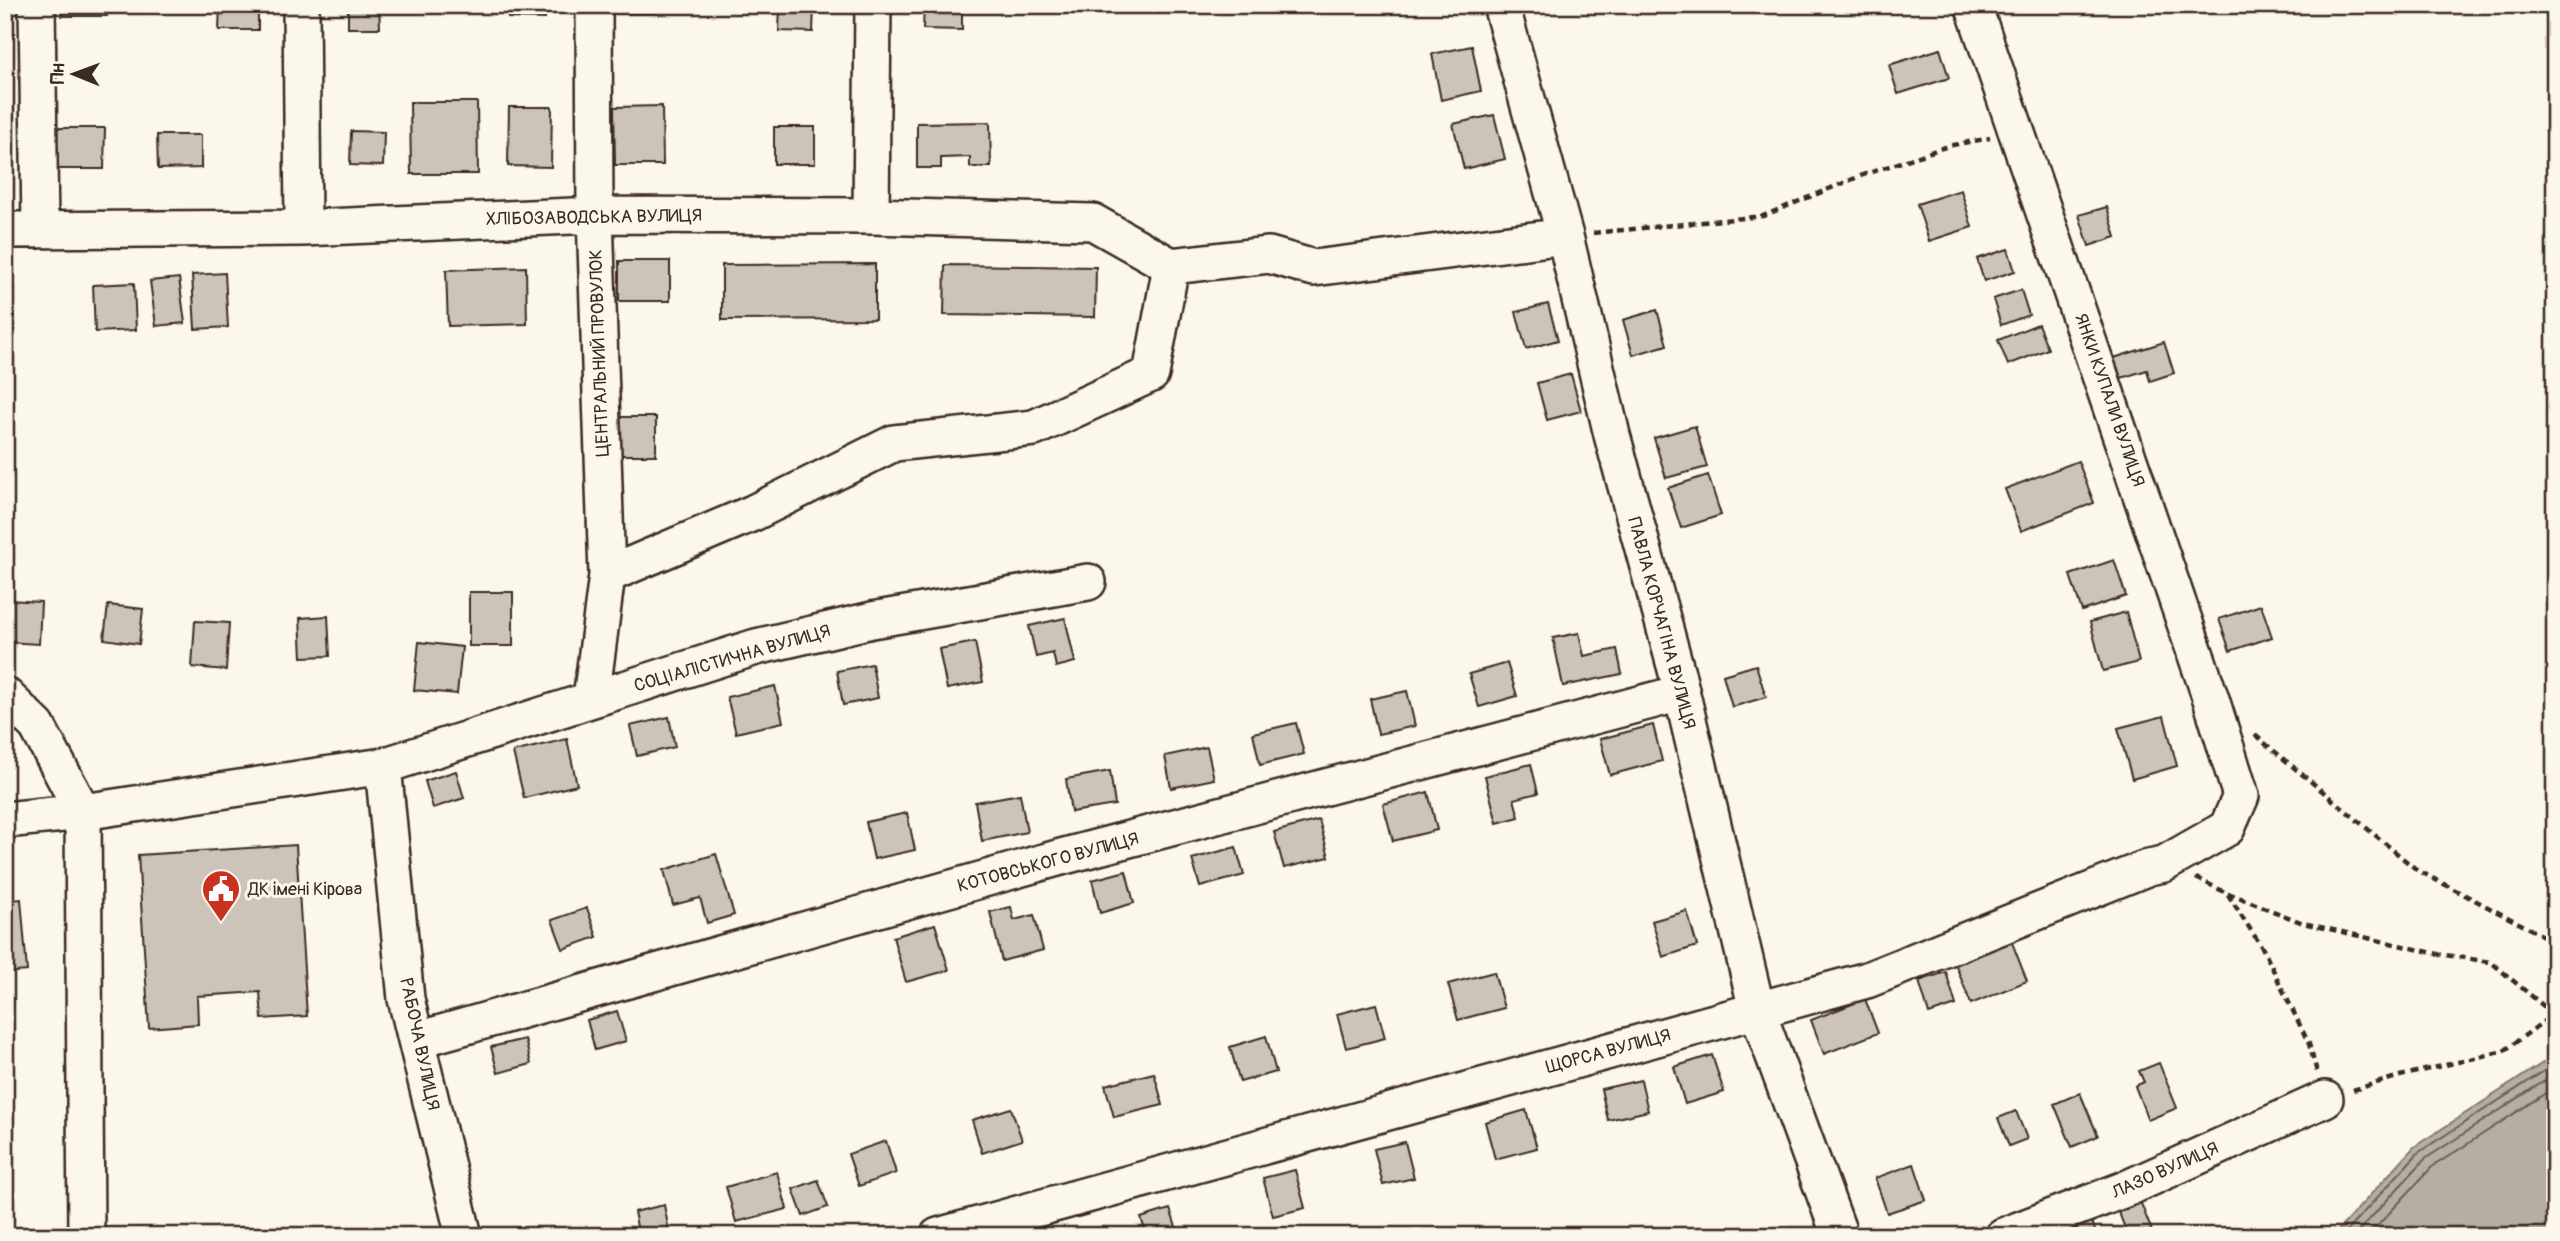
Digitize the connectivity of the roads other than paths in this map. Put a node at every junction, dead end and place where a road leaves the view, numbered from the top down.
1 (37, 5) edge
2 (301, 5) edge
3 (594, 5) edge
4 (873, 5) edge
5 (1501, 5) edge
6 (1973, 5) edge
7 (595, 215) junction
8 (871, 216) junction
9 (303, 228) junction
10 (5, 230) edge
11 (40, 230) junction
12 (1564, 236) junction
13 (1171, 266) junction
14 (607, 575) junction
15 (1088, 582) dead end
16 (1681, 693) junction
17 (5, 695) edge
18 (591, 699) junction
19 (383, 766) junction
20 (2241, 796) joint
21 (83, 812) junction
22 (5, 820) edge
23 (1758, 1010) junction
24 (417, 1040) junction
25 (2325, 1099) road end
26 (86, 1236) edge
27 (464, 1236) edge
28 (938, 1236) edge
29 (1840, 1236) edge
30 (2003, 1236) edge

1 - 11 street
2 - 9 street
3 - 7 street, ЦЕНТРАЛЬНИЙ ПРОВУЛОК
4 - 8 street
5 - 12 street, ПАВЛА КОРЧАГІНА ВУЛИЦЯ
6 - 20 street, ЯНКИ КУПАЛИ ВУЛИЦЯ
7 - 8 street, ХЛІБОЗАВОДСЬКА ВУЛИЦЯ
7 - 9 street, ХЛІБОЗАВОДСЬКА ВУЛИЦЯ
7 - 14 street, ЦЕНТРАЛЬНИЙ ПРОВУЛОК
8 - 13 street, ХЛІБОЗАВОДСЬКА ВУЛИЦЯ
9 - 11 street, ХЛІБОЗАВОДСЬКА ВУЛИЦЯ
10 - 11 street, ХЛІБОЗАВОДСЬКА ВУЛИЦЯ
12 - 13 street
12 - 16 street, ПАВЛА КОРЧАГІНА ВУЛИЦЯ
13 - 14 street
14 - 18 street, ЦЕНТРАЛЬНИЙ ПРОВУЛОК
15 - 18 street, СОЦІАЛІСТИЧНА ВУЛИЦЯ
16 - 23 street, ПАВЛА КОРЧАГІНА ВУЛИЦЯ
16 - 24 street, КОТОВСЬКОГО ВУЛИЦЯ
17 - 21 street
18 - 19 street, СОЦІАЛІСТИЧНА ВУЛИЦЯ
19 - 21 street, СОЦІАЛІСТИЧНА ВУЛИЦЯ
19 - 24 street, РАБОЧА ВУЛИЦЯ
20 - 23 street, ЩОРСА ВУЛИЦЯ
21 - 22 street, СОЦІАЛІСТИЧНА ВУЛИЦЯ
21 - 26 street
23 - 28 street, ЩОРСА ВУЛИЦЯ
23 - 29 street, ПАВЛА КОРЧАГІНА ВУЛИЦЯ
24 - 27 street, РАБОЧА ВУЛИЦЯ
25 - 30 street, ЛАЗО ВУЛИЦЯ

